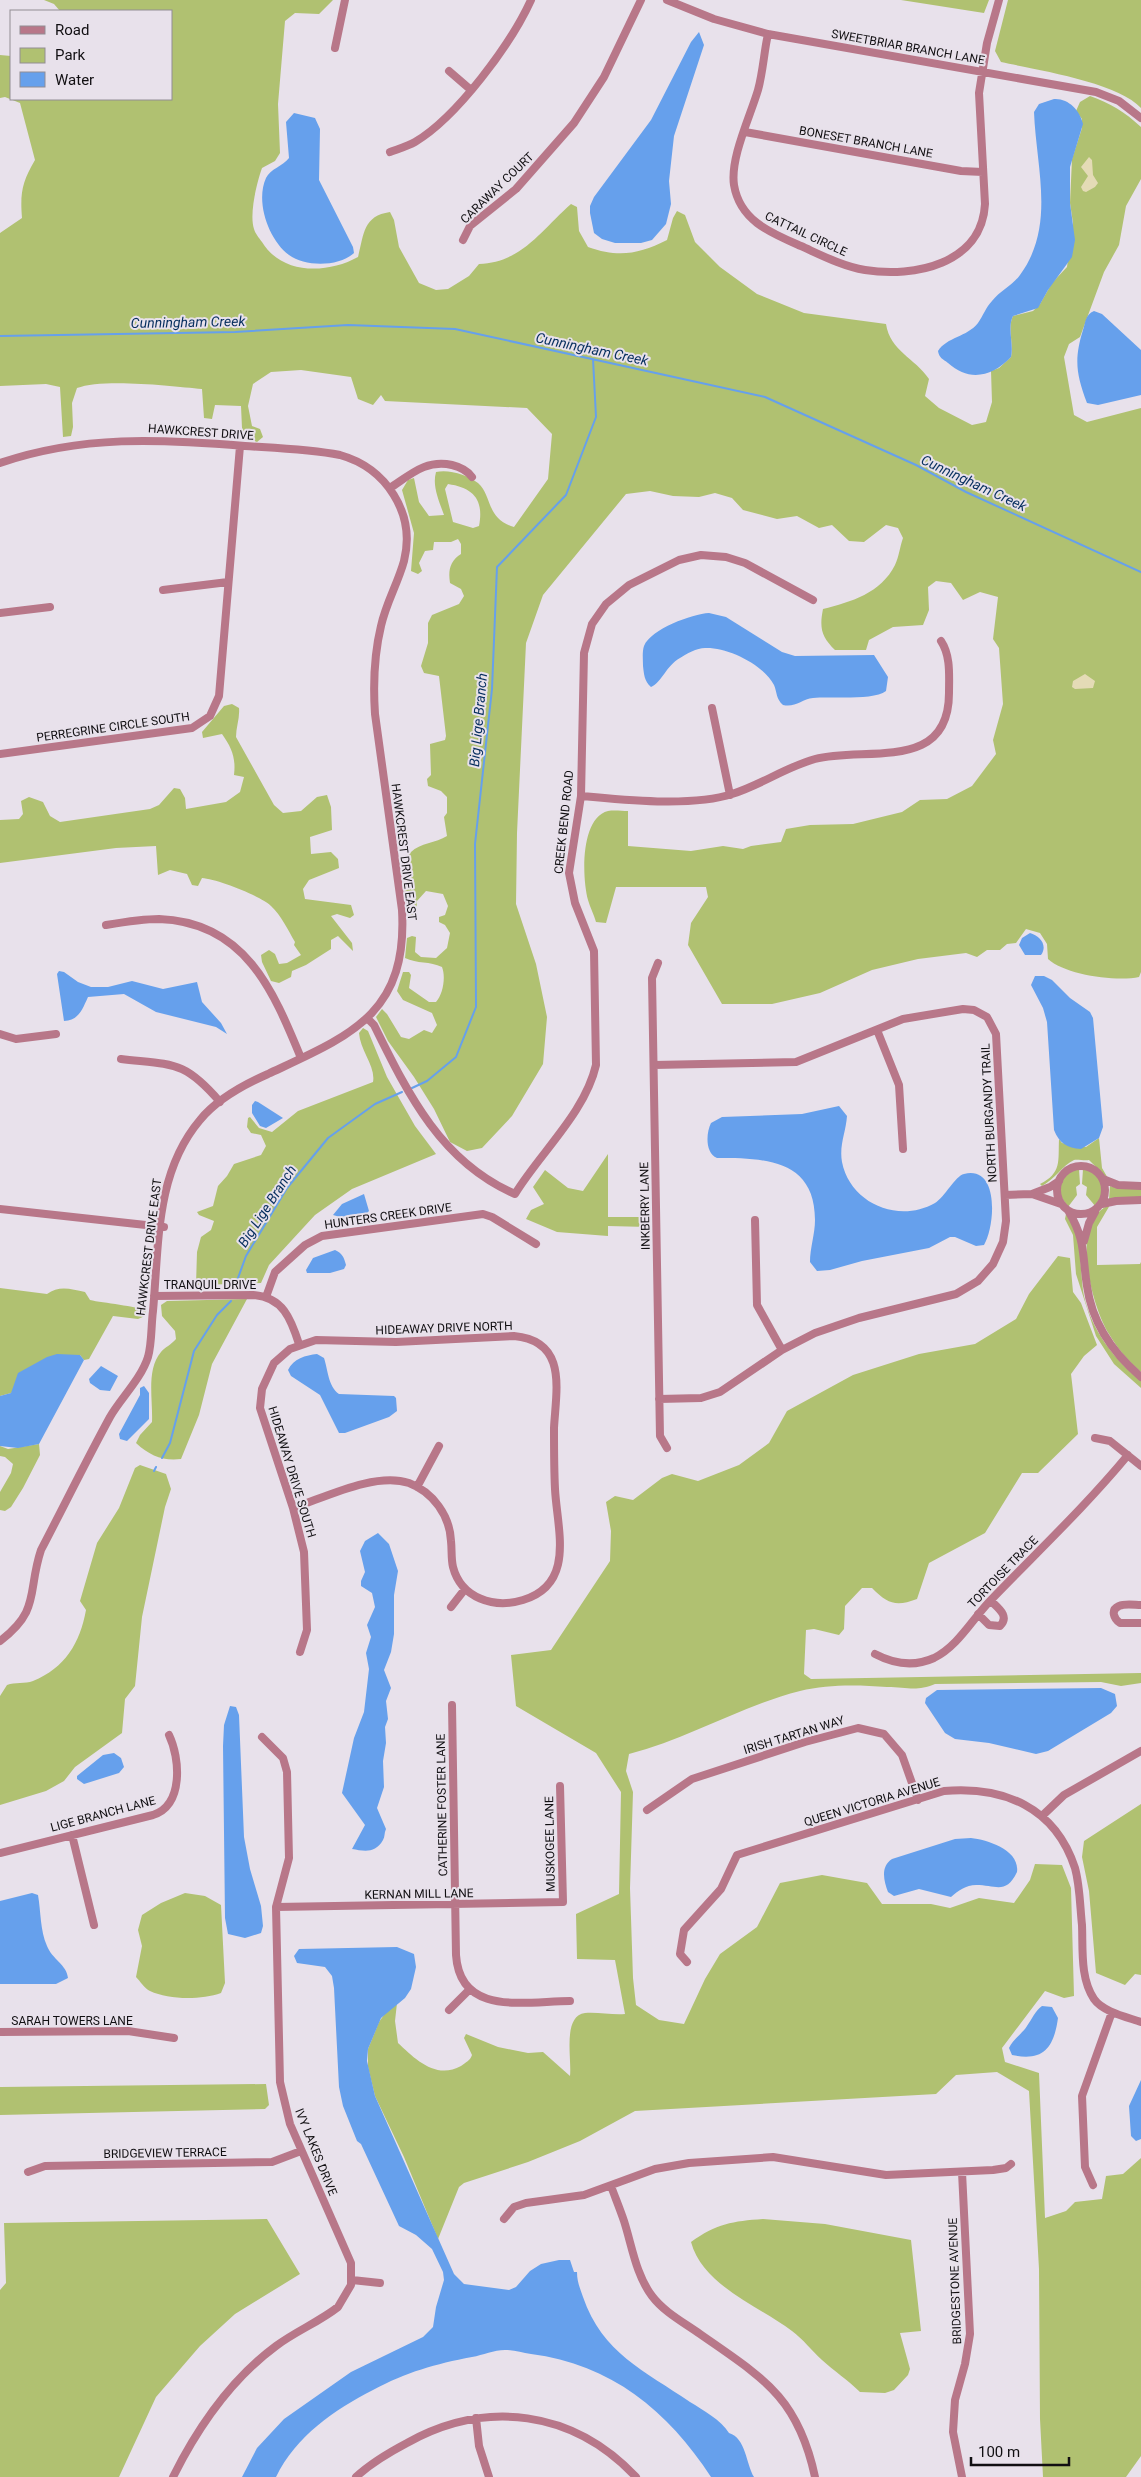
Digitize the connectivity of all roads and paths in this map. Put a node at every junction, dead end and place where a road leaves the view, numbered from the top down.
1 (344, 0) edge
2 (531, 0) edge
3 (641, 0) edge
4 (667, 0) edge
5 (999, 0) edge
6 (768, 34) junction
7 (335, 48) dead end
8 (449, 71) dead end
9 (982, 71) junction
10 (471, 90) junction
11 (1141, 118) edge
12 (745, 132) junction
13 (390, 152) dead end
14 (983, 172) junction
15 (463, 240) dead end
16 (240, 446) junction
17 (0, 463) edge
18 (472, 477) dead end
19 (390, 488) junction
20 (228, 582) junction
21 (163, 590) dead end
22 (813, 600) dead end
23 (50, 607) dead end
24 (0, 613) edge
25 (941, 641) dead end
26 (712, 708) dead end
27 (0, 754) edge
28 (730, 795) junction
29 (581, 796) junction
30 (106, 925) dead end
31 (658, 963) dead end
32 (367, 1018) junction
33 (877, 1030) junction
34 (0, 1034) edge
35 (56, 1034) dead end
36 (301, 1058) junction
37 (121, 1059) dead end
38 (654, 1065) junction
39 (220, 1102) junction
40 (903, 1149) dead end
41 (1103, 1179) junction
42 (1059, 1181) junction
43 (1141, 1186) edge
44 (1032, 1194) junction
45 (1005, 1195) junction
46 (1141, 1200) edge
47 (1061, 1204) junction
48 (1102, 1204) junction
49 (0, 1209) edge
50 (1070, 1212) junction
51 (1095, 1212) junction
52 (755, 1220) dead end
53 (163, 1227) junction
54 (1083, 1243) junction
55 (536, 1244) dead end
56 (154, 1296) junction
57 (266, 1297) junction
58 (299, 1344) junction
59 (782, 1350) junction
60 (1141, 1377) edge
61 (660, 1398) junction
62 (1095, 1438) dead end
63 (439, 1446) dead end
64 (667, 1448) dead end
65 (1128, 1455) junction
66 (1141, 1466) edge
67 (417, 1487) junction
68 (293, 1508) junction
69 (465, 1589) junction
70 (990, 1600) junction
71 (1141, 1605) edge
72 (452, 1607) dead end
73 (978, 1614) junction
74 (1141, 1623) edge
75 (0, 1641) edge
76 (300, 1652) dead end
77 (876, 1654) dead end
78 (452, 1705) dead end
79 (169, 1735) dead end
80 (262, 1737) dead end
81 (1141, 1751) edge
82 (560, 1786) dead end
83 (918, 1800) junction
84 (647, 1810) dead end
85 (1042, 1816) junction
86 (72, 1835) junction
87 (0, 1853) edge
88 (563, 1902) joint
89 (455, 1904) junction
90 (276, 1907) junction
91 (94, 1924) dead end
92 (687, 1962) dead end
93 (470, 1989) junction
94 (570, 2000) dead end
95 (449, 2010) dead end
96 (1112, 2012) junction
97 (1141, 2022) edge
98 (0, 2032) edge
99 (174, 2038) dead end
100 (301, 2151) junction
101 (1012, 2164) dead end
102 (28, 2172) dead end
103 (962, 2172) junction
104 (1093, 2185) dead end
105 (611, 2186) junction
106 (504, 2219) dead end
107 (352, 2280) junction
108 (380, 2284) dead end
109 (476, 2418) junction
110 (173, 2477) edge
111 (356, 2477) edge
112 (489, 2477) edge
113 (636, 2477) edge
114 (815, 2477) edge
115 (962, 2477) edge

1 - 7 street
2 - 10 street
3 - 15 street, CARAWAY COURT
4 - 6 street, SWEETBRIAR BRANCH LANE
5 - 9 street, CATTAIL CIRCLE
6 - 9 street, SWEETBRIAR BRANCH LANE
6 - 12 street, CATTAIL CIRCLE
8 - 10 street
9 - 11 street, SWEETBRIAR BRANCH LANE
9 - 14 street, CATTAIL CIRCLE
10 - 13 street
12 - 14 street, BONESET BRANCH LANE
12 - 14 street, CATTAIL CIRCLE
16 - 17 street, HAWKCREST DRIVE
16 - 19 street, HAWKCREST DRIVE
16 - 20 street, PERREGRINE CIRCLE SOUTH
18 - 19 street
19 - 32 street, HAWKCREST DRIVE EAST
20 - 21 street
20 - 27 street, PERREGRINE CIRCLE SOUTH
22 - 29 street, CREEK BEND ROAD
23 - 24 street
25 - 28 street
26 - 28 street
28 - 29 street
29 - 32 street, CREEK BEND ROAD
30 - 36 street
31 - 38 street, INKBERRY LANE
32 - 36 street, HAWKCREST DRIVE EAST
33 - 38 street, NORTH BURGANDY TRAIL
33 - 40 street
33 - 45 street, NORTH BURGANDY TRAIL
34 - 35 street
36 - 39 street, HAWKCREST DRIVE EAST
37 - 39 street
38 - 61 street, INKBERRY LANE
39 - 53 street, HAWKCREST DRIVE EAST
41 - 42 street
41 - 43 street
41 - 48 street
42 - 44 street
42 - 47 street
44 - 45 street
44 - 47 street
45 - 59 street, NORTH BURGANDY TRAIL
46 - 48 street
47 - 50 street
48 - 51 street
49 - 53 street
50 - 51 street
50 - 54 street
51 - 54 street
52 - 59 street
53 - 56 street, HAWKCREST DRIVE EAST
54 - 60 street
55 - 57 street, HUNTERS CREEK DRIVE
56 - 57 street, TRANQUIL DRIVE
56 - 75 street, HAWKCREST DRIVE EAST
57 - 58 street, TRANQUIL DRIVE
58 - 68 street, HIDEAWAY DRIVE SOUTH
58 - 69 street, HIDEAWAY DRIVE NORTH
59 - 61 street, NORTH BURGANDY TRAIL
61 - 64 street, INKBERRY LANE
62 - 65 street
63 - 67 street
65 - 66 street
65 - 70 street, TORTOISE TRACE
67 - 68 street
67 - 69 street
68 - 76 street, HIDEAWAY DRIVE SOUTH
69 - 72 street
70 - 73 street, TORTOISE TRACE
70 - 73 street
71 - 74 street
73 - 77 street, TORTOISE TRACE
78 - 89 street, CATHERINE FOSTER LANE
79 - 86 street, LIGE BRANCH LANE
80 - 90 street, IVY LAKES DRIVE
81 - 85 street
82 - 88 street, MUSKOGEE LANE
83 - 84 street, IRISH TARTAN WAY
83 - 85 street, QUEEN VICTORIA AVENUE
83 - 92 street, QUEEN VICTORIA AVENUE
85 - 96 street, QUEEN VICTORIA AVENUE
86 - 87 street, LIGE BRANCH LANE
86 - 91 street
88 - 89 street, KERNAN MILL LANE
89 - 90 street, KERNAN MILL LANE
89 - 93 street, CATHERINE FOSTER LANE
90 - 100 street, IVY LAKES DRIVE
93 - 94 street
93 - 95 street
96 - 97 street, QUEEN VICTORIA AVENUE
96 - 104 street
98 - 99 street, SARAH TOWERS LANE
100 - 102 street, BRIDGEVIEW TERRACE
100 - 107 street, IVY LAKES DRIVE
101 - 103 street
103 - 105 street
103 - 115 street, BRIDGESTONE AVENUE
105 - 106 street
105 - 114 street
107 - 108 street
107 - 110 street
109 - 111 street
109 - 112 street
109 - 113 street

